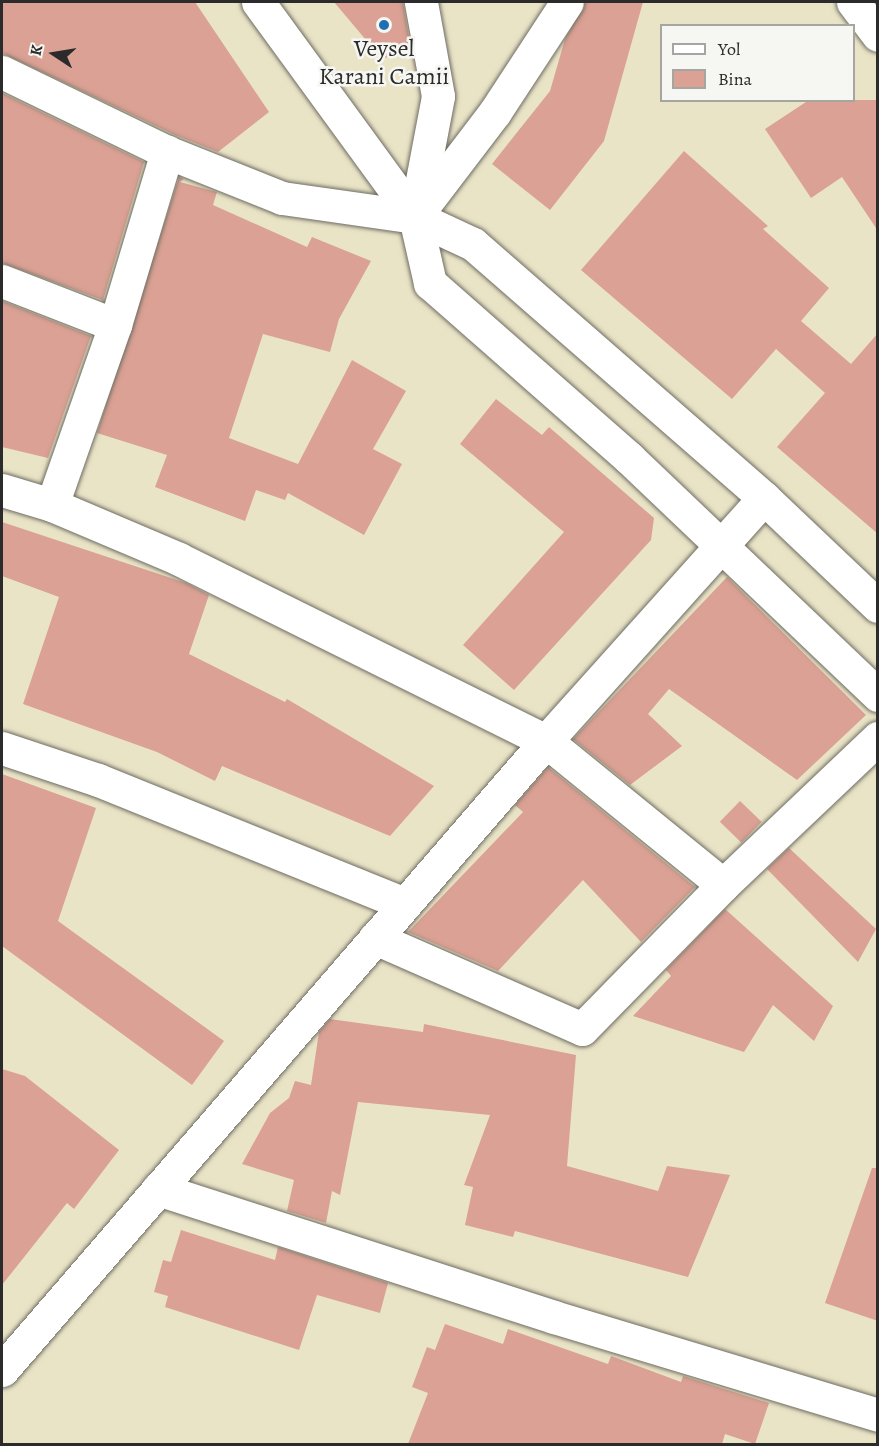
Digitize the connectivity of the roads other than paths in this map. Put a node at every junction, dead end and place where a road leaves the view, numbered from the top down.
1 (258, 2) edge
2 (421, 2) edge
3 (567, 2) edge
4 (853, 2) edge
5 (878, 35) edge
6 (2, 72) edge
7 (167, 152) junction
8 (415, 217) junction
9 (2, 281) edge
10 (115, 325) junction
11 (2, 490) edge
12 (764, 498) junction
13 (52, 505) junction
14 (721, 546) junction
15 (878, 606) edge
16 (878, 695) edge
17 (878, 738) edge
18 (546, 741) junction
19 (2, 748) edge
20 (723, 885) junction
21 (405, 904) junction
22 (375, 938) junction
23 (158, 1189) junction
24 (2, 1370) edge
25 (878, 1415) edge

1 - 8 street
2 - 8 street
3 - 8 street
4 - 5 street
6 - 7 street
7 - 8 street
7 - 10 street
8 - 12 street
8 - 14 street
9 - 10 street
10 - 13 street
11 - 13 street
12 - 14 street
12 - 15 street
13 - 18 street
14 - 16 street
14 - 18 street
17 - 20 street
18 - 20 street
18 - 21 street
19 - 21 street
20 - 22 street
21 - 22 street
22 - 23 street
23 - 24 street
23 - 25 street

